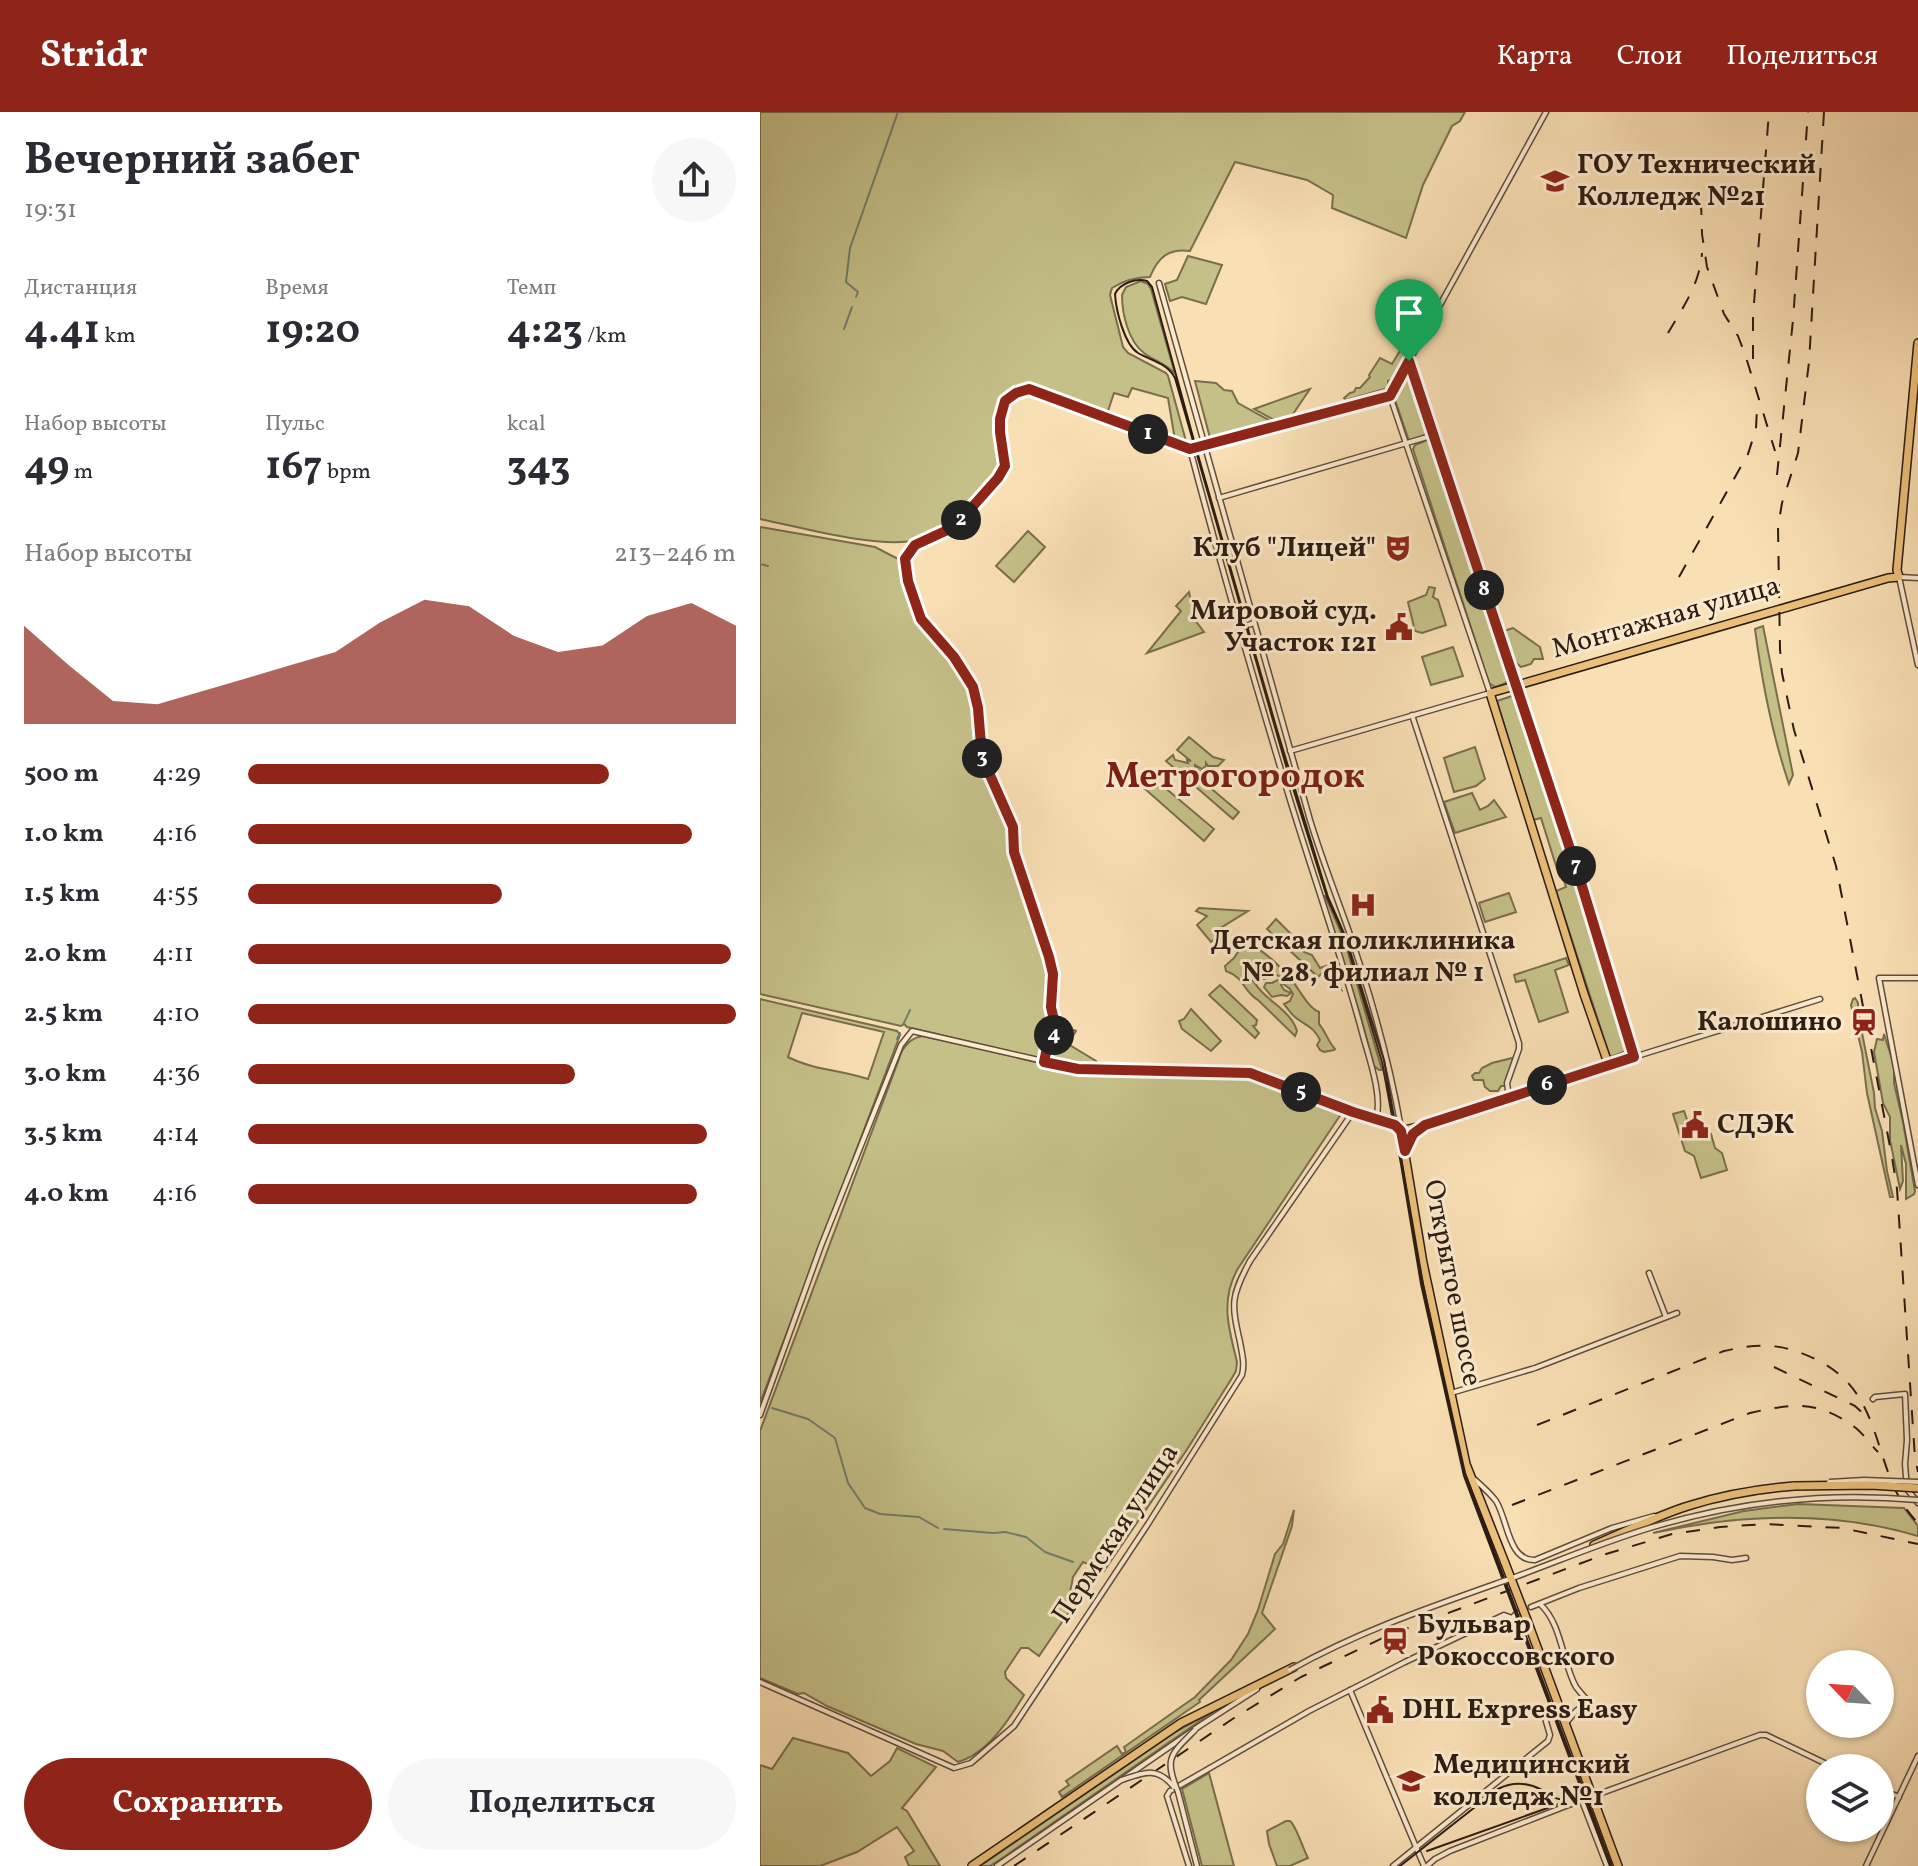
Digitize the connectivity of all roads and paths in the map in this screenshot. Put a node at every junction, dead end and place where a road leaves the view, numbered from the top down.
1 (1546, 112) edge
2 (1159, 283) dead end
3 (1918, 343) edge
4 (1409, 361) junction
5 (1401, 377) junction
6 (1418, 390) junction
7 (1390, 396) junction
8 (1434, 435) junction
9 (1408, 444) junction
10 (1204, 447) junction
11 (1190, 449) junction
12 (1219, 498) junction
13 (1899, 577) junction
14 (1918, 578) edge
15 (1254, 623) junction
16 (1239, 628) junction
17 (1918, 665) edge
18 (1516, 685) junction
19 (1490, 693) junction
20 (1412, 715) junction
21 (1290, 751) junction
22 (1333, 887) junction
23 (1323, 890) junction
24 (1918, 978) edge
25 (1820, 999) dead end
26 (1634, 1057) junction
27 (1044, 1062) junction
28 (1609, 1066) junction
29 (1509, 1097) junction
30 (1353, 1112) junction
31 (1376, 1119) junction
32 (1425, 1125) junction
33 (1401, 1131) junction
34 (1405, 1151) junction
35 (1918, 1185) edge
36 (1649, 1273) dead end
37 (1677, 1313) dead end
38 (1666, 1317) junction
39 (1451, 1393) junction
40 (1873, 1399) dead end
41 (760, 1415) edge
42 (1472, 1478) junction
43 (1918, 1485) edge
44 (1918, 1502) edge
45 (1668, 1513) junction
46 (1746, 1558) dead end
47 (1540, 1604) junction
48 (1531, 1607) dead end
49 (1517, 1613) dead end
50 (760, 1682) edge
51 (1350, 1690) junction
52 (1576, 1711) junction
53 (1561, 1713) junction
54 (1545, 1718) dead end
55 (1565, 1724) junction
56 (1195, 1730) junction
57 (1806, 1754) edge
58 (1918, 1756) edge
59 (1122, 1780) junction
60 (1178, 1792) junction
61 (1894, 1795) edge
62 (1592, 1797) junction
63 (1899, 1797) junction
64 (1582, 1801) junction
65 (1415, 1848) junction
66 (972, 1866) edge
67 (997, 1866) edge
68 (1189, 1866) edge
69 (1197, 1866) edge
70 (1393, 1866) edge
71 (1426, 1866) edge
72 (1607, 1866) edge
73 (1618, 1866) edge
74 (1866, 1866) edge

1 - 4 street
2 - 10 street, Открытое шоссе
3 - 13 main road
4 - 5 street
4 - 6 street
5 - 6 street
5 - 7 street
6 - 8 street
7 - 9 street
7 - 10 street
8 - 9 street
8 - 18 street
9 - 12 street
9 - 19 street
10 - 11 street
10 - 12 street, Открытое шоссе
11 - 16 street
11 - 27 street
12 - 15 street, Открытое шоссе
13 - 14 street, Монтажная улица
13 - 17 street
13 - 18 main road, Монтажная улица
15 - 16 street
15 - 21 street, Открытое шоссе
16 - 23 street
18 - 19 main road, Монтажная улица
18 - 26 main road
19 - 20 street, Монтажная улица
19 - 28 main road
20 - 21 street, Монтажная улица
20 - 29 street
21 - 22 street, Открытое шоссе
22 - 23 street
22 - 33 street, Открытое шоссе
23 - 31 street
24 - 35 street
25 - 26 street
26 - 28 main road
27 - 30 street
27 - 41 street
28 - 29 main road
29 - 32 main road
30 - 31 street
30 - 50 street, Пермская улица
31 - 33 street
32 - 33 main road
32 - 34 main road
33 - 34 main road, Открытое шоссе
34 - 39 main road, Открытое шоссе
36 - 38 street
37 - 38 street
38 - 39 street
39 - 42 main road, Открытое шоссе
40 - 44 street
42 - 45 street
42 - 53 main road, Открытое шоссе, bridge
43 - 45 main road, bridge
44 - 56 street, bridge
45 - 66 main road
46 - 47 street
47 - 48 street
47 - 52 street
49 - 51 street
51 - 65 street
51 - 68 street
52 - 53 street
52 - 55 street
53 - 55 main road, Открытое шоссе
54 - 65 street
55 - 62 main road, Открытое шоссе
56 - 59 street, bridge
56 - 60 street, bridge
57 - 62 street
58 - 63 street
59 - 60 street, bridge
59 - 67 street
60 - 69 street
61 - 63 street
62 - 64 street
62 - 73 main road, Открытое шоссе
63 - 74 street
64 - 71 street
64 - 72 street
65 - 70 street
65 - 71 street

